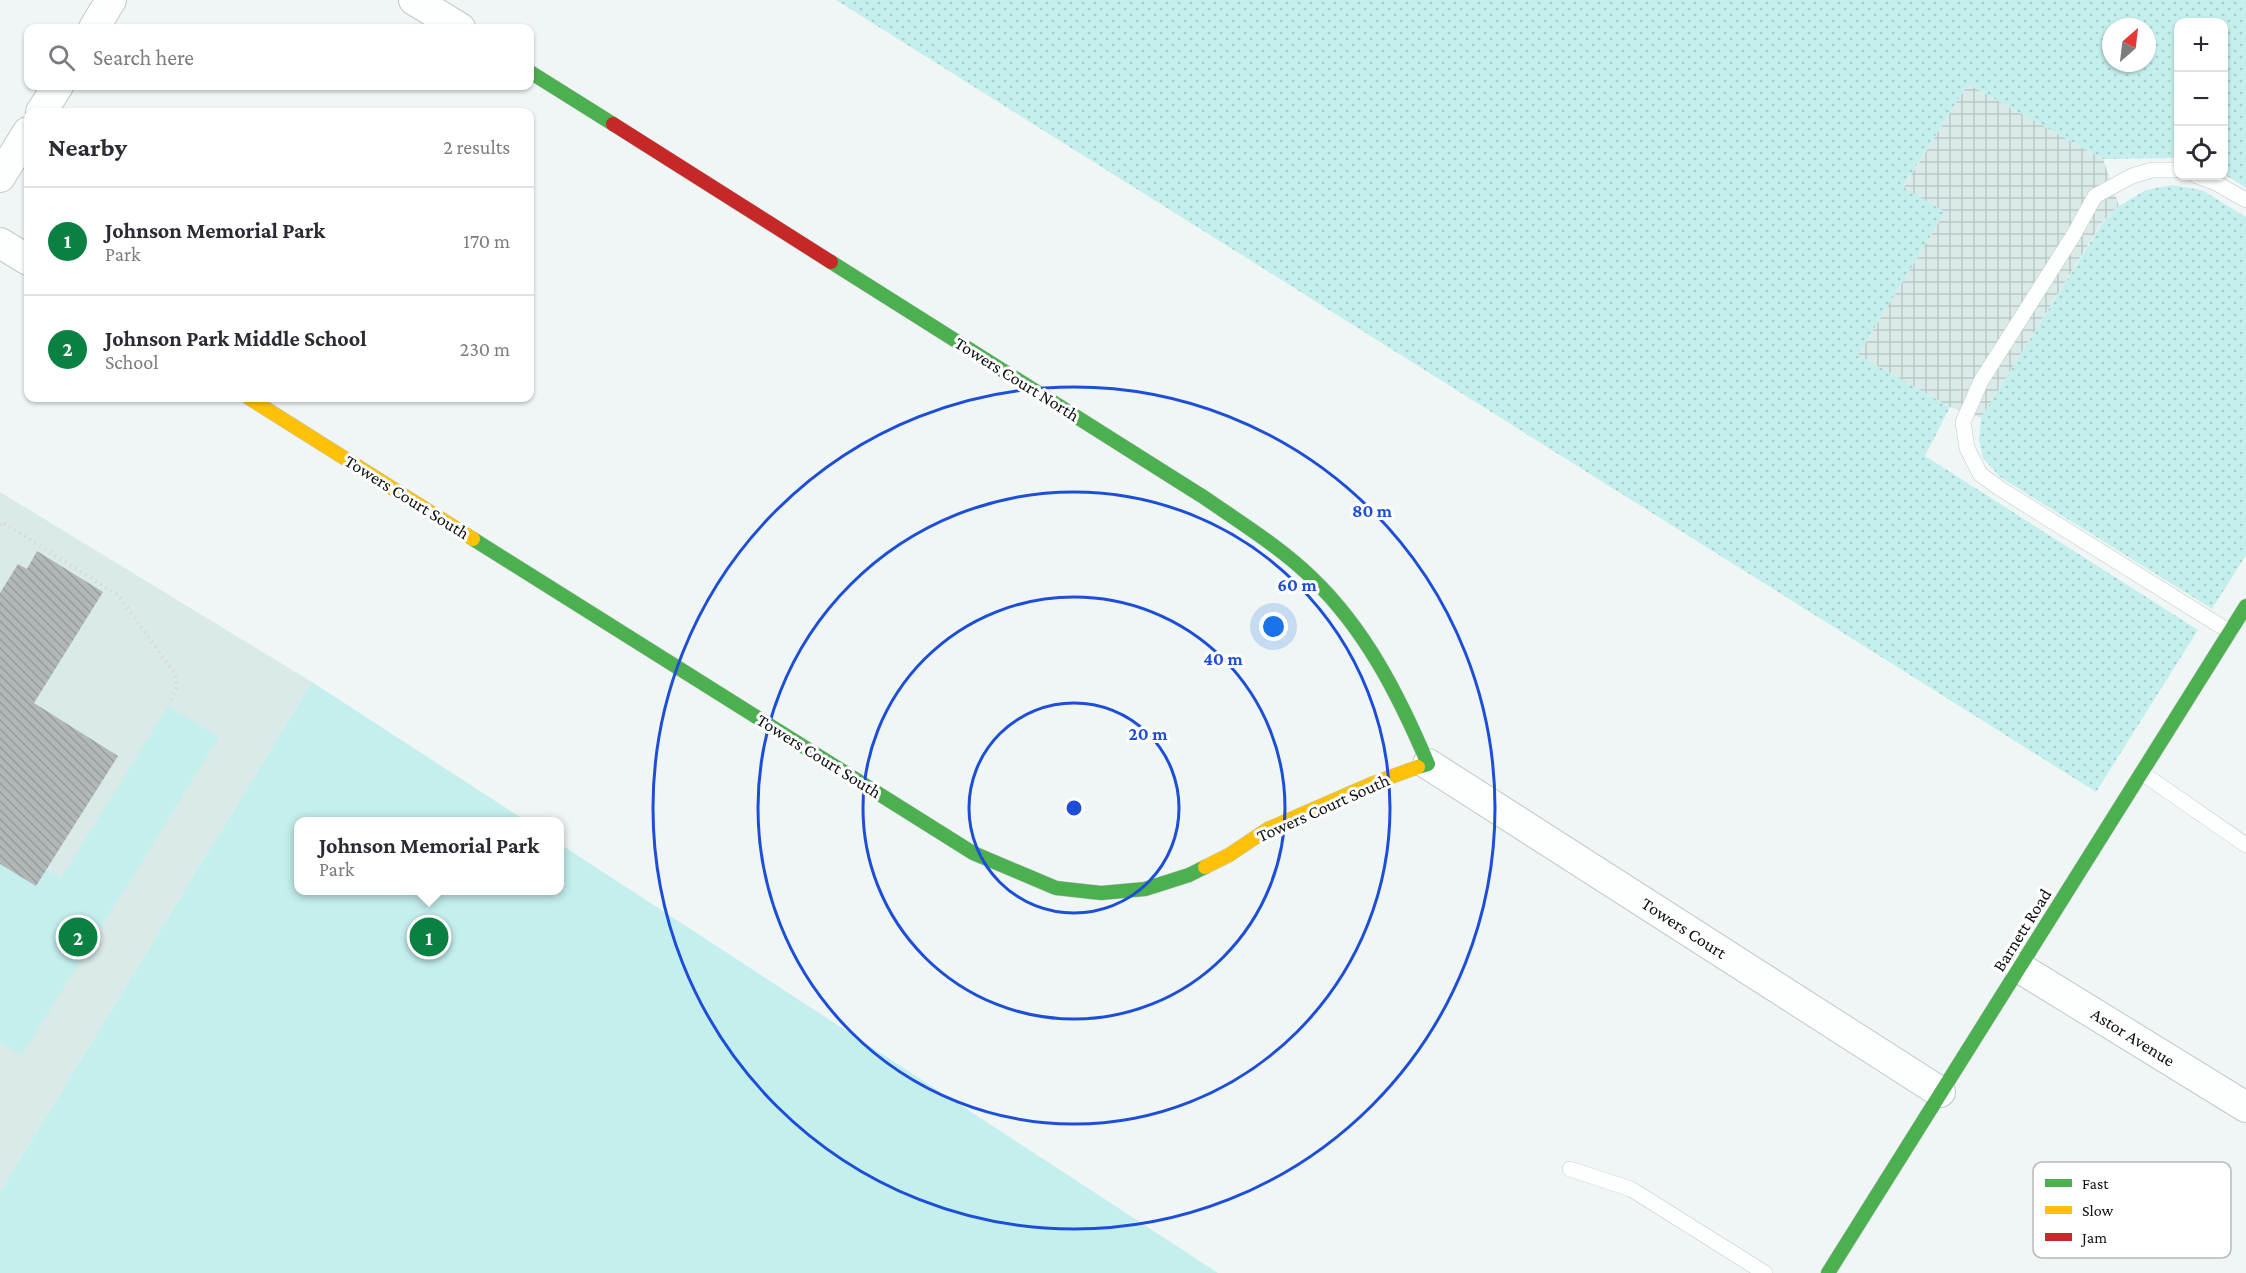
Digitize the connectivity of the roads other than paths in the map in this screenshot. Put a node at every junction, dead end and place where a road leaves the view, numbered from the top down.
1 (111, 0) edge
2 (414, 0) edge
3 (96, 24) edge
4 (453, 24) edge
5 (534, 75) edge
6 (55, 90) edge
7 (44, 108) edge
8 (24, 138) edge
9 (2174, 170) edge
10 (0, 177) edge
11 (2208, 180) edge
12 (2246, 201) edge
13 (0, 243) edge
14 (24, 258) edge
15 (255, 402) edge
16 (2246, 606) edge
17 (2230, 633) junction
18 (1428, 764) junction
19 (2142, 773) junction
20 (2246, 845) edge
21 (2020, 968) junction
22 (1940, 1092) junction
23 (2246, 1107) edge
24 (1570, 1169) dead end
25 (1766, 1273) edge
26 (1828, 1273) edge

1 - 3 street
2 - 4 street
5 - 18 street, Towers Court North
6 - 7 street
8 - 10 street
9 - 17 lane
11 - 12 lane
13 - 14 street
15 - 18 street, Towers Court South
16 - 17 street, Barnett Road
17 - 19 street, Barnett Road
18 - 22 street, Towers Court
19 - 20 lane
19 - 21 street, Barnett Road
21 - 22 street, Barnett Road
21 - 23 street, Astor Avenue
22 - 26 street, Barnett Road
24 - 25 lane

